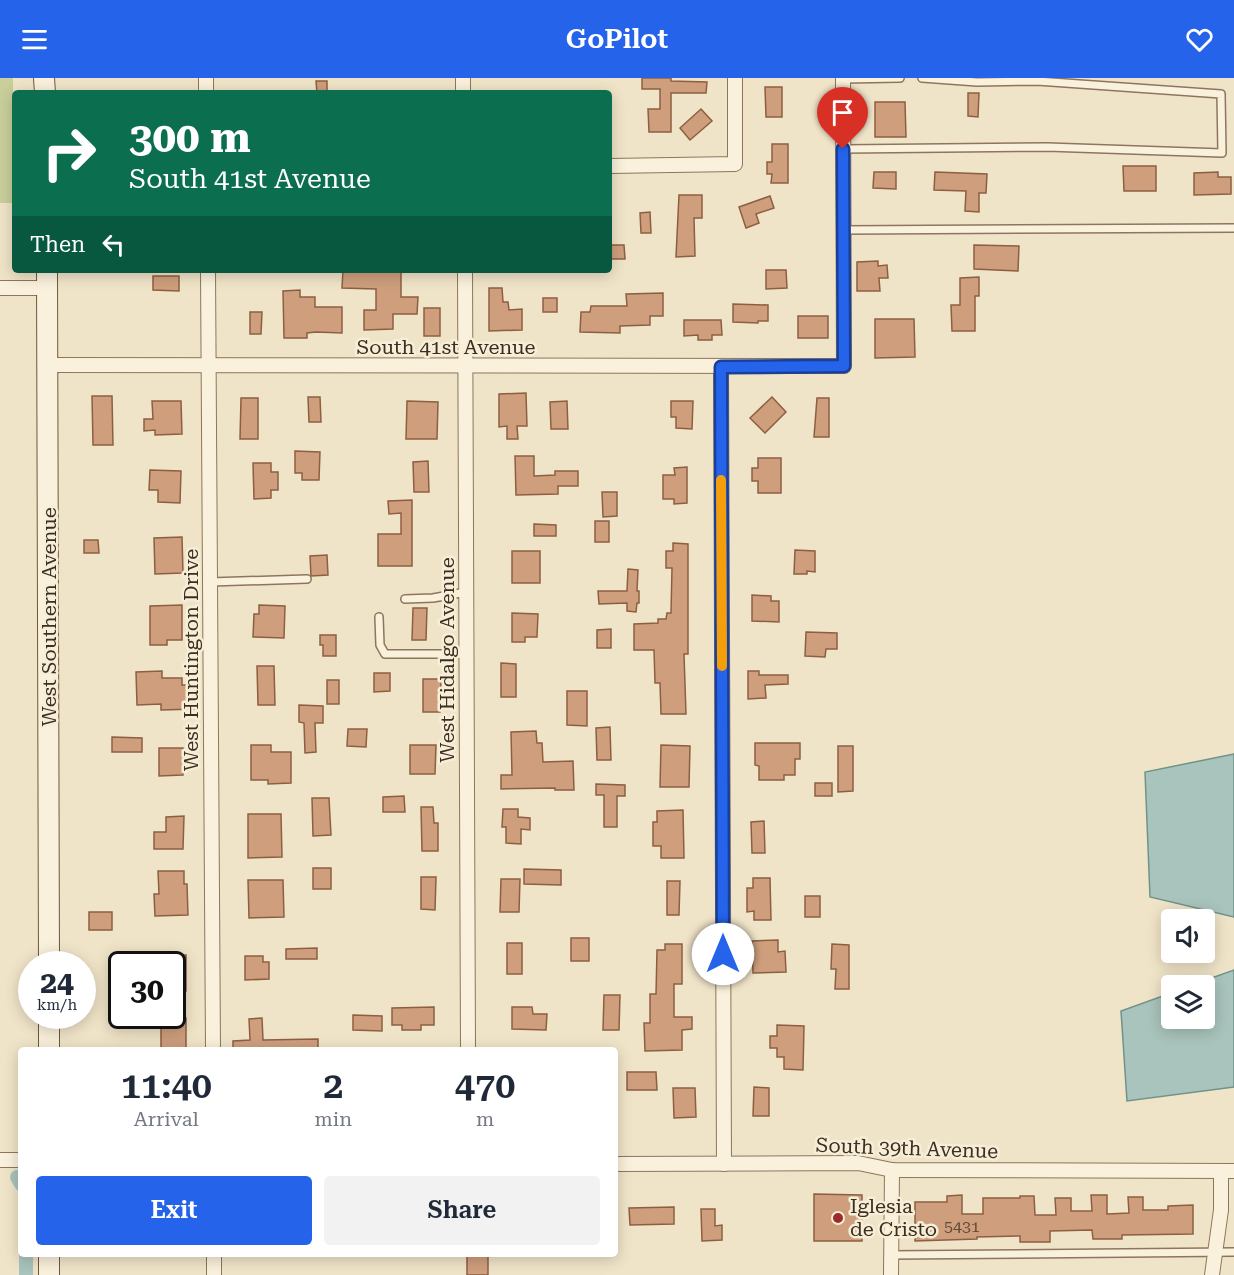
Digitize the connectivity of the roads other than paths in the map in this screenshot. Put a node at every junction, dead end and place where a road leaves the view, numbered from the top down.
1 (735, 78) edge
2 (900, 78) edge
3 (922, 78) edge
4 (843, 79) edge
5 (843, 149) junction
6 (612, 166) edge
7 (1234, 228) edge
8 (843, 230) junction
9 (208, 273) edge
10 (465, 273) edge
11 (47, 279) edge
12 (0, 288) edge
13 (48, 365) junction
14 (208, 366) junction
15 (466, 366) junction
16 (721, 367) junction
17 (307, 579) dead end
18 (210, 582) junction
19 (466, 592) junction
20 (405, 599) dead end
21 (379, 617) dead end
22 (467, 654) junction
23 (49, 951) edge
24 (49, 1029) edge
25 (49, 1047) edge
26 (213, 1047) edge
27 (468, 1047) edge
28 (0, 1160) edge
29 (18, 1160) edge
30 (618, 1164) edge
31 (724, 1164) junction
32 (892, 1170) junction
33 (1227, 1171) edge
34 (1215, 1252) junction
35 (1234, 1252) edge
36 (890, 1255) junction
37 (49, 1257) edge
38 (214, 1257) edge
39 (49, 1275) edge
40 (214, 1275) edge
41 (891, 1275) edge
42 (1212, 1275) edge

1 - 6 street
2 - 4 lane
3 - 5 lane
4 - 5 street
5 - 8 street
7 - 8 lane
8 - 16 street, South 41st Avenue
9 - 14 street, West Huntington Drive
10 - 15 street, West Hidalgo Avenue
11 - 12 street
11 - 13 main road, West Southern Avenue
13 - 14 street, South 41st Avenue
13 - 23 main road, West Southern Avenue
14 - 15 street, South 41st Avenue
14 - 18 street, West Huntington Drive
15 - 16 street, South 41st Avenue
15 - 19 street, West Hidalgo Avenue
16 - 31 street
17 - 18 lane
18 - 26 street, West Huntington Drive
19 - 20 lane
19 - 22 street, West Hidalgo Avenue
21 - 22 lane
22 - 27 street, West Hidalgo Avenue
24 - 25 main road
28 - 29 street
30 - 31 street, South 39th Avenue
31 - 32 street, South 39th Avenue
32 - 33 street, South 39th Avenue
32 - 36 street
33 - 34 street
34 - 35 lane
34 - 36 lane
34 - 42 street
36 - 41 street
37 - 39 main road
38 - 40 street

